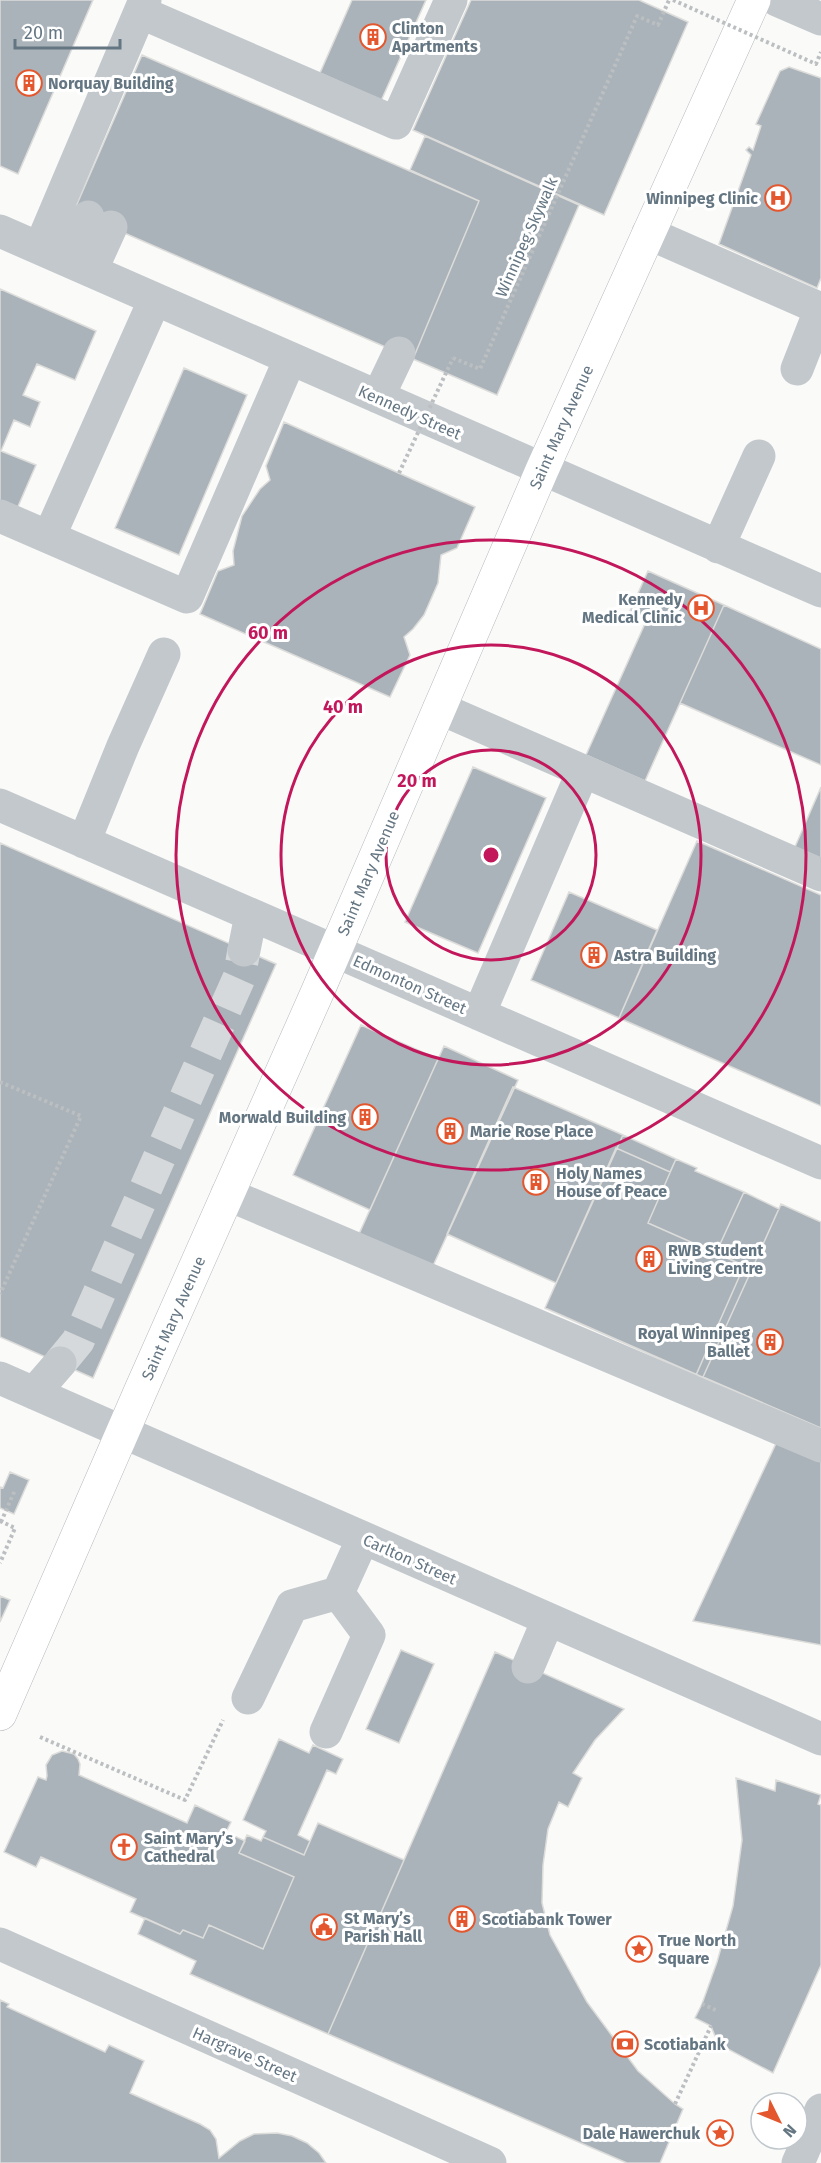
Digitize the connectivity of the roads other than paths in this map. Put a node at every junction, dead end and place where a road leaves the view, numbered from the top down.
1 (451, 0) edge
2 (754, 0) edge
3 (777, 0) edge
4 (143, 6) edge
5 (821, 19) edge
6 (99, 222) dead end
7 (0, 231) edge
8 (648, 233) junction
9 (66, 260) junction
10 (155, 299) junction
11 (821, 308) edge
12 (399, 352) dead end
13 (290, 359) junction
14 (797, 369) dead end
15 (378, 398) junction
16 (759, 456) dead end
17 (542, 470) junction
18 (0, 516) edge
19 (49, 537) junction
20 (718, 547) junction
21 (821, 591) edge
22 (164, 654) dead end
23 (439, 708) junction
24 (583, 771) junction
25 (0, 805) edge
26 (84, 842) junction
27 (821, 875) edge
28 (251, 915) junction
29 (244, 950) tunnel mouth
30 (334, 951) junction
31 (478, 1014) junction
32 (821, 1163) edge
33 (227, 1194) junction
34 (60, 1364) tunnel mouth
35 (0, 1378) edge
36 (34, 1393) junction
37 (123, 1432) junction
38 (821, 1446) edge
39 (363, 1538) junction
40 (338, 1593) junction
41 (548, 1620) junction
42 (528, 1667) dead end
43 (248, 1698) road end
44 (0, 1714) edge
45 (326, 1732) dead end
46 (821, 1739) edge
47 (0, 1944) edge
48 (821, 2110) edge
49 (490, 2163) edge
50 (798, 2163) edge

1 - 4 street
2 - 8 main road, Saint Mary Avenue
3 - 5 street
4 - 9 street
6 - 9 street
7 - 9 street, Kennedy Street
8 - 11 street
8 - 17 main road, Saint Mary Avenue
9 - 10 street, Kennedy Street
10 - 13 street, Kennedy Street
10 - 19 street
11 - 14 street
12 - 15 street
13 - 15 street, Kennedy Street
13 - 19 street
15 - 17 street, Kennedy Street
16 - 20 street
17 - 20 street, Kennedy Street
17 - 23 main road, Saint Mary Avenue
18 - 19 street
20 - 21 street, Kennedy Street
22 - 26 street
23 - 24 street
23 - 30 main road, Saint Mary Avenue
24 - 27 street
24 - 31 street
25 - 26 street, Edmonton Street
26 - 28 street, Edmonton Street
28 - 29 street
28 - 30 street, Edmonton Street
30 - 31 street, Edmonton Street
30 - 33 main road, Saint Mary Avenue
31 - 32 street, Edmonton Street
33 - 37 main road, Saint Mary Avenue
33 - 38 street
34 - 36 street
35 - 36 street, Carlton Street
36 - 37 street, Carlton Street
37 - 39 street, Carlton Street
37 - 44 main road, Saint Mary Avenue
39 - 40 street
39 - 41 street, Carlton Street
40 - 43 street
40 - 45 street
41 - 42 street
41 - 46 street, Carlton Street
47 - 49 street, Hargrave Street
48 - 50 street

